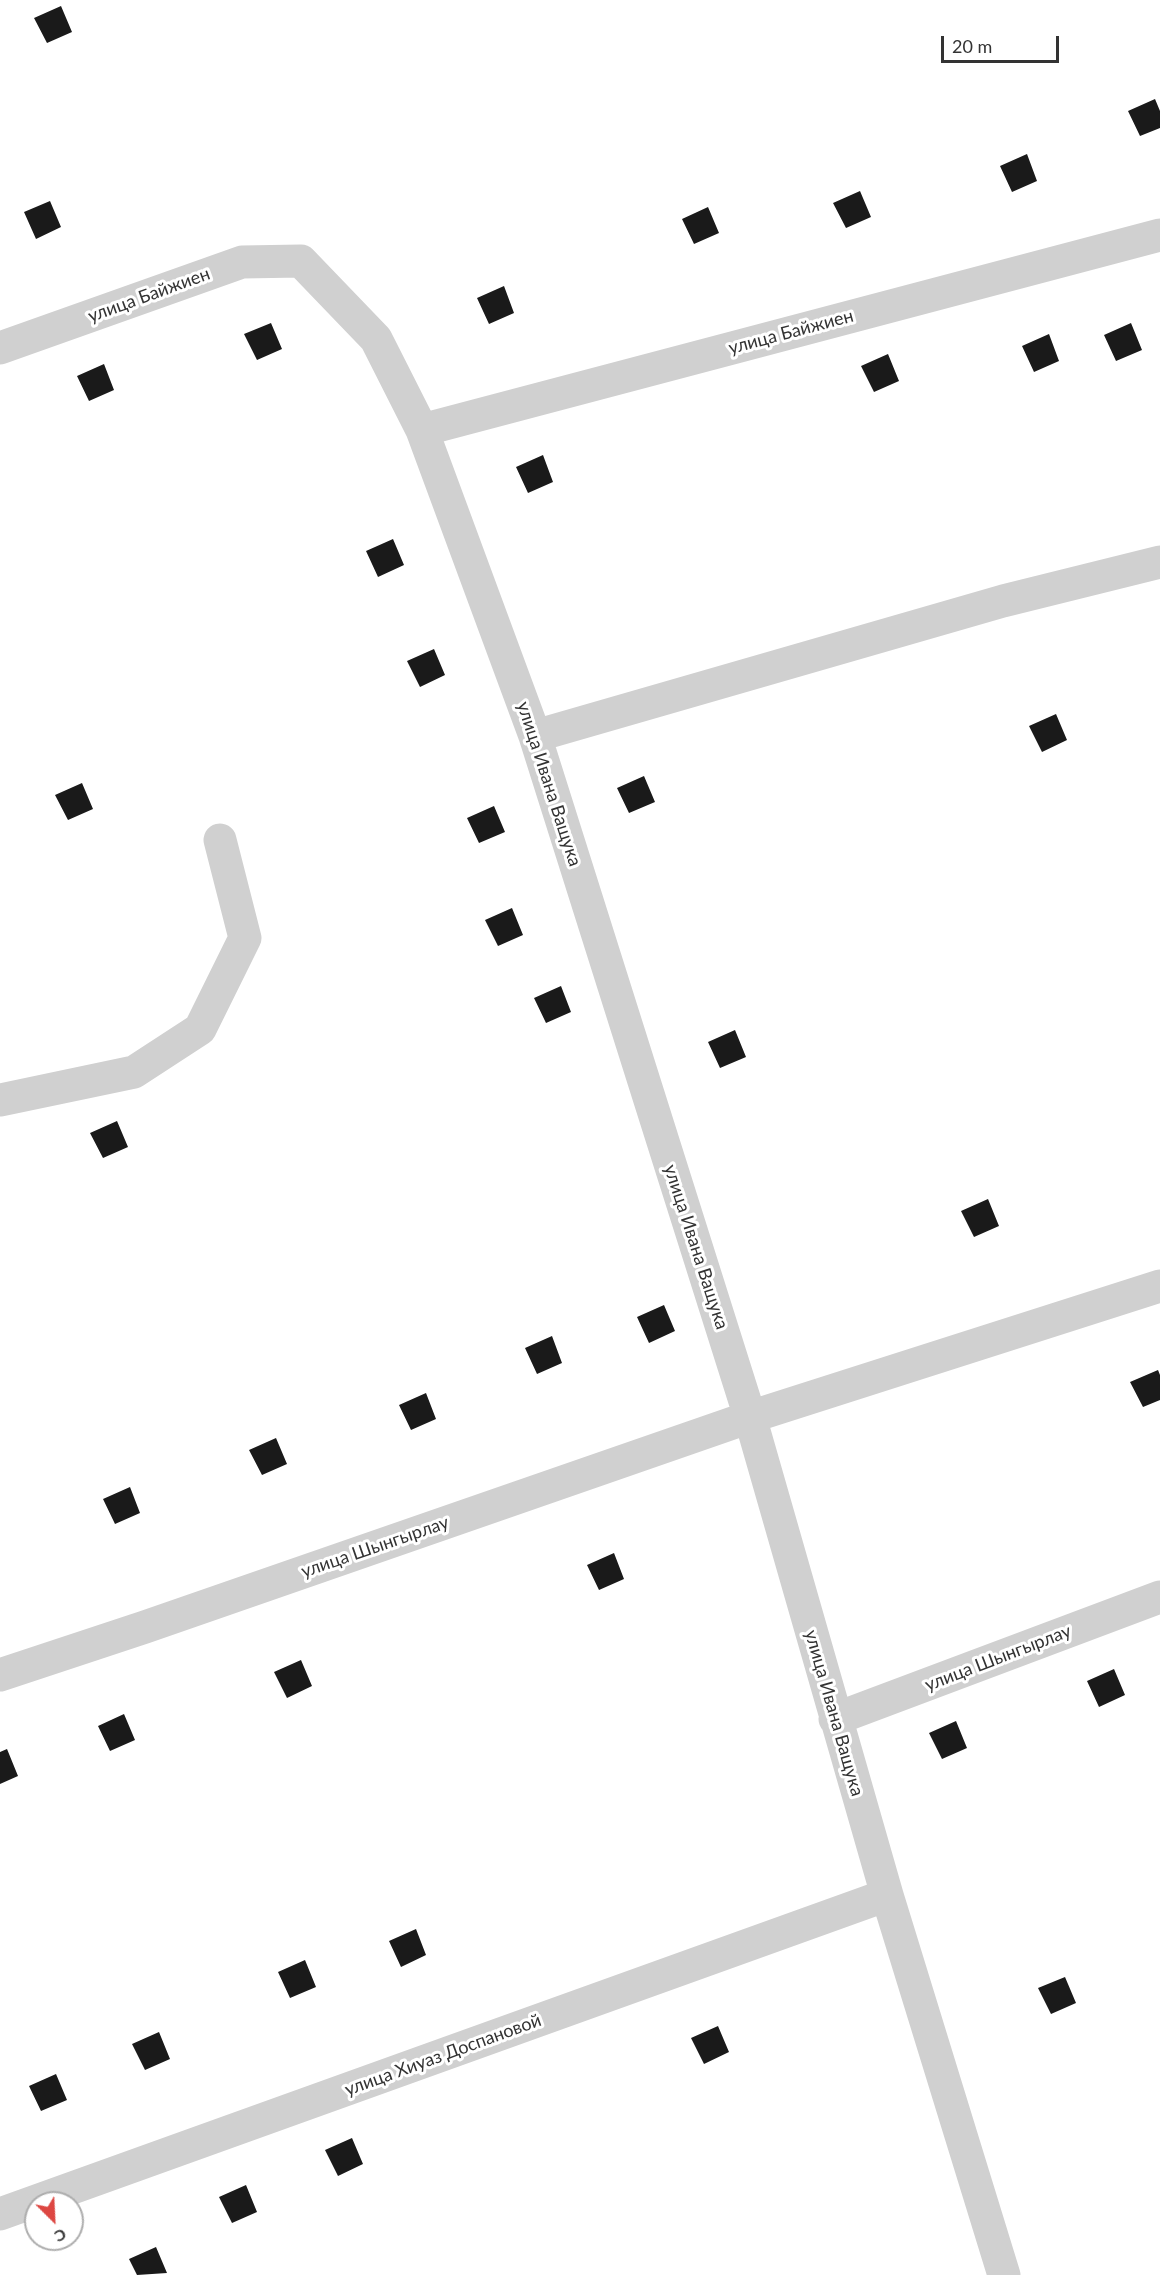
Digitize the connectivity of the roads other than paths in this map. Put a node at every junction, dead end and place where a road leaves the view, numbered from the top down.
1 (1160, 235) edge
2 (301, 261) joint
3 (0, 348) edge
4 (422, 430) junction
5 (1160, 561) edge
6 (535, 736) junction
7 (220, 840) dead end
8 (0, 1100) edge
9 (1160, 1286) edge
10 (750, 1417) junction
11 (1160, 1596) edge
12 (0, 1675) edge
13 (836, 1719) junction
14 (887, 1895) junction
15 (0, 2214) edge
16 (1004, 2275) edge

1 - 4 street, улица Байжиен
2 - 3 street, улица Байжиен
2 - 4 street, улица Ивана Ващука
4 - 6 street, улица Ивана Ващука
5 - 6 street
6 - 10 street, улица Ивана Ващука
7 - 8 street
9 - 10 street, улица Шынгырлау
10 - 12 street, улица Шынгырлау
10 - 13 street, улица Ивана Ващука
11 - 13 street, улица Шынгырлау
13 - 14 street, улица Ивана Ващука
14 - 15 street, улица Хиуаз Доспановой
14 - 16 street, улица Ивана Ващука

